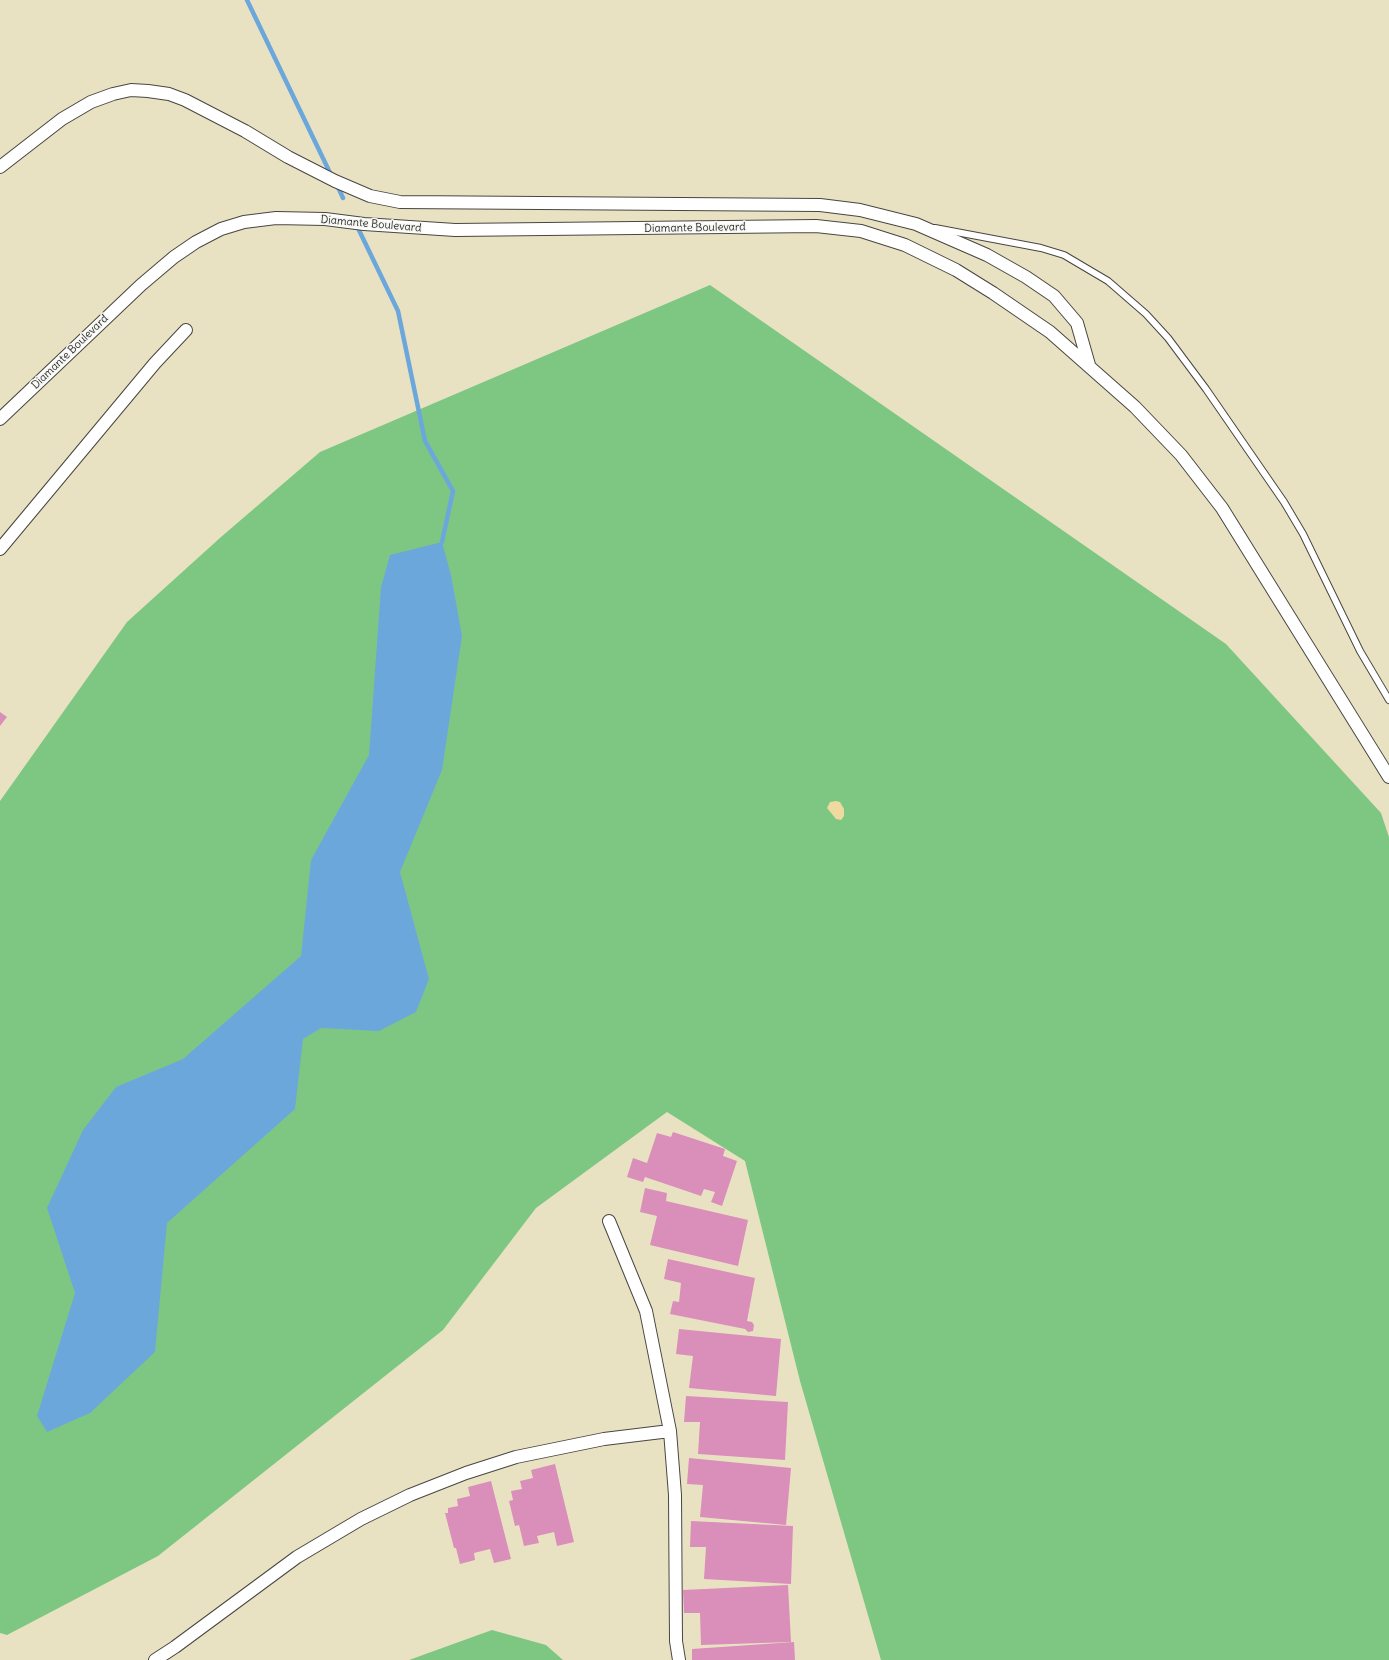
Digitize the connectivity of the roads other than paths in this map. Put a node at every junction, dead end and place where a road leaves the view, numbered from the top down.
1 (0, 167) edge
2 (916, 224) junction
3 (186, 330) dead end
4 (1089, 365) junction
5 (0, 419) edge
6 (0, 549) edge
7 (1389, 700) edge
8 (1389, 777) edge
9 (610, 1221) dead end
10 (670, 1431) junction
11 (155, 1660) edge
12 (678, 1660) edge

1 - 2 street
2 - 4 street
2 - 7 lane
3 - 6 street
4 - 5 street, Diamante Boulevard
4 - 8 street, Diamante Boulevard
9 - 10 street
10 - 11 street
10 - 12 street

